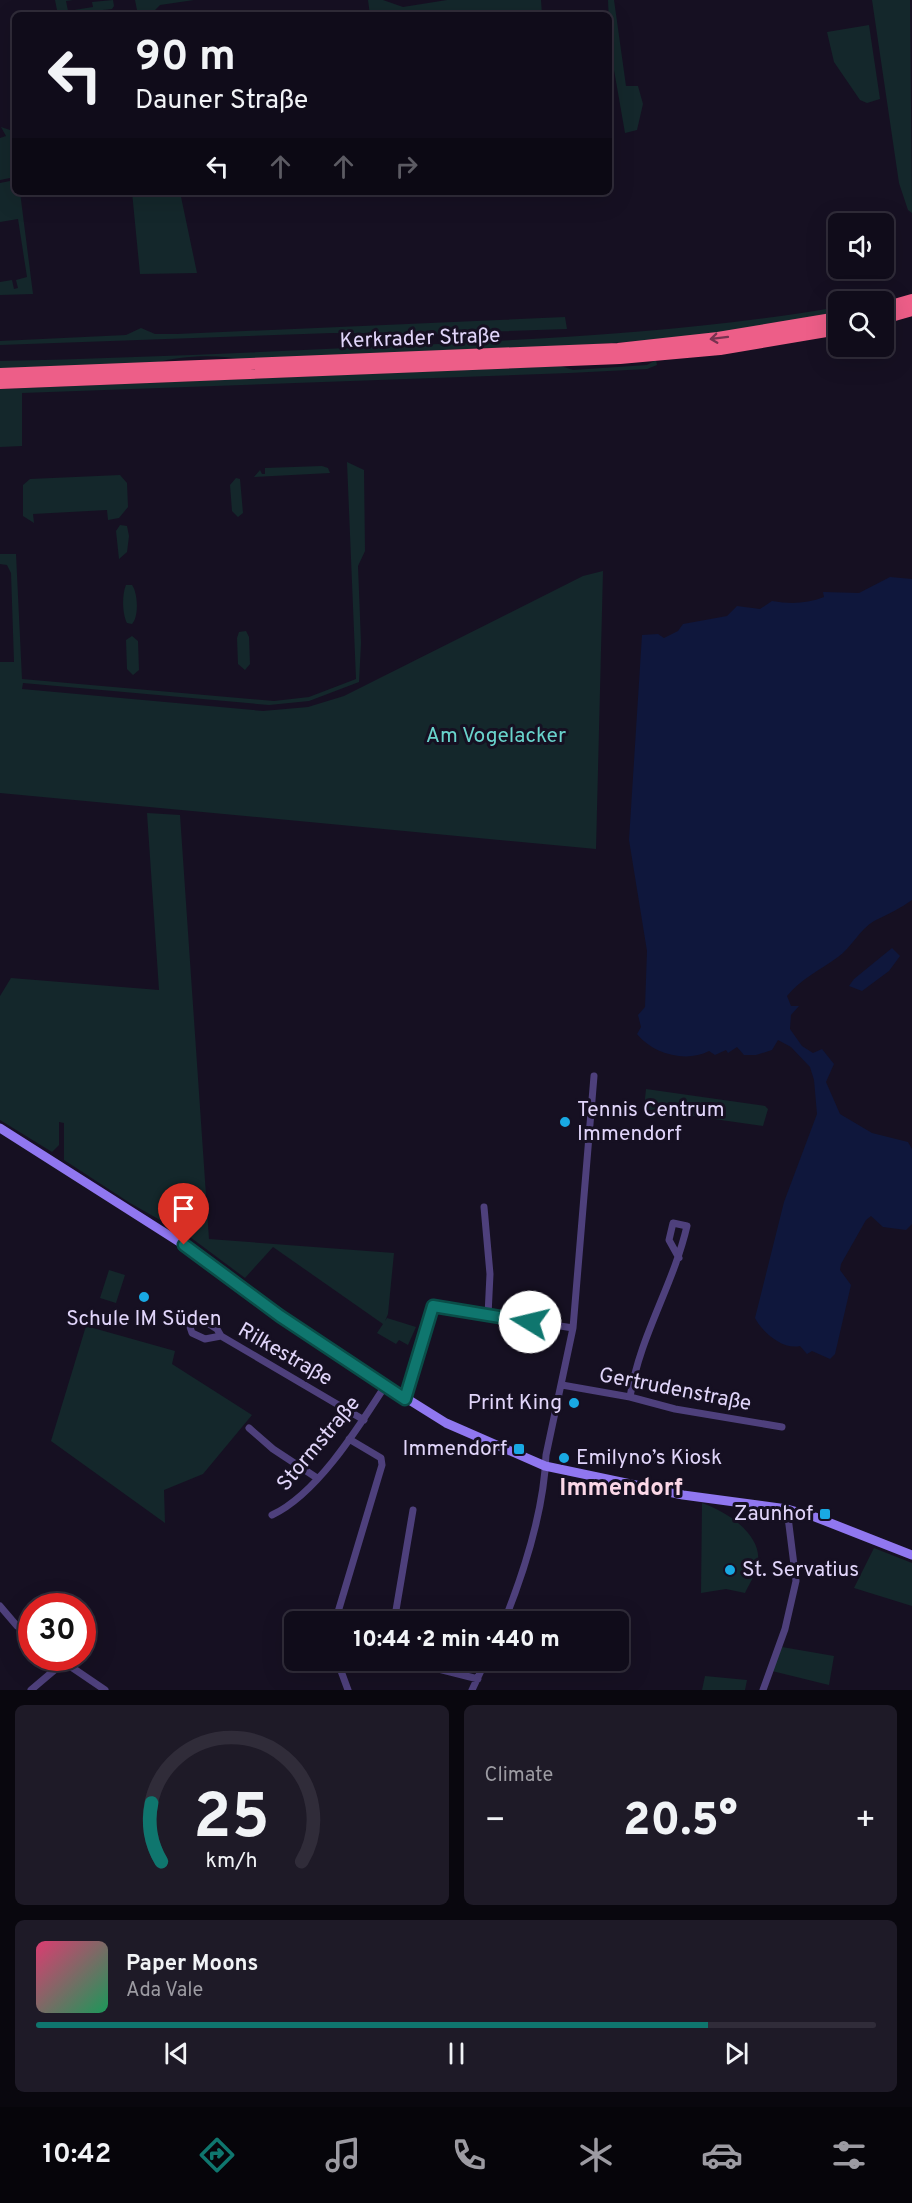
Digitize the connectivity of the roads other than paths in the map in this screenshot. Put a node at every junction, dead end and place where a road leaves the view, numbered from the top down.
1 (912, 300) edge
2 (894, 305) edge
3 (912, 310) edge
4 (894, 315) edge
5 (828, 320) edge
6 (828, 330) edge
7 (0, 374) edge
8 (0, 383) edge
9 (594, 1076) dead end
10 (0, 1128) edge
11 (484, 1207) dead end
12 (679, 1257) dead end
13 (488, 1315) junction
14 (573, 1328) junction
15 (221, 1336) dead end
16 (562, 1385) junction
17 (385, 1386) junction
18 (630, 1397) junction
19 (405, 1399) junction
20 (364, 1420) junction
21 (782, 1427) dead end
22 (249, 1428) dead end
23 (349, 1439) junction
24 (545, 1466) junction
25 (317, 1478) junction
26 (787, 1509) junction
27 (413, 1510) dead end
28 (272, 1515) dead end
29 (912, 1555) edge
30 (0, 1606) edge
31 (338, 1611) edge
32 (396, 1611) edge
33 (508, 1611) edge
34 (18, 1627) edge
35 (50, 1671) edge
36 (77, 1671) edge
37 (341, 1671) edge
38 (446, 1671) edge
39 (481, 1671) edge
40 (478, 1679) junction
41 (31, 1690) edge
42 (105, 1690) edge
43 (348, 1690) edge
44 (472, 1690) edge
45 (763, 1690) edge

1 - 2 highway
3 - 4 highway
5 -> 7 highway, Kerkrader Straße
6 - 8 highway, Kerkrader Straße
9 - 14 street
10 - 17 street
11 - 13 street
12 - 18 street
13 - 14 street
13 - 19 street
14 - 16 street
15 - 20 street, Rilkestraße
16 - 18 street, Gertrudenstraße
16 - 24 street
17 - 19 street
17 - 20 street, Stormstraße
18 - 21 street, Gertrudenstraße
19 - 24 street
20 - 23 street, Stormstraße
22 - 25 street
23 - 25 street, Stormstraße
23 - 31 street
24 - 26 street
24 - 33 street
25 - 28 street, Stormstraße
26 - 29 street
26 - 45 street
27 - 32 street
30 - 34 street
35 - 41 street
36 - 42 street
37 - 43 street
38 - 40 street
39 - 40 street
40 - 44 street

